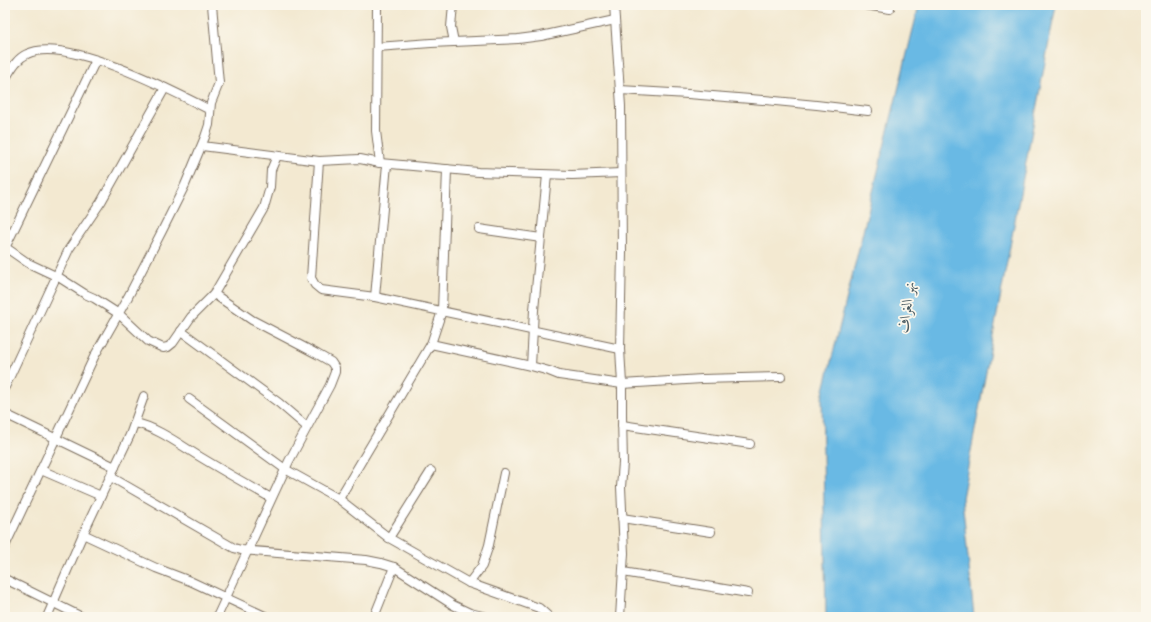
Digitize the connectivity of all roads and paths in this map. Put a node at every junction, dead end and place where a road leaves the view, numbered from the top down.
1 (212, 5) edge
2 (377, 5) edge
3 (453, 5) edge
4 (614, 5) edge
5 (865, 5) edge
6 (890, 9) dead end
7 (615, 20) junction
8 (454, 42) junction
9 (377, 47) junction
10 (96, 60) junction
11 (5, 79) edge
12 (165, 88) junction
13 (620, 90) junction
14 (210, 110) junction
15 (868, 111) dead end
16 (202, 146) junction
17 (277, 156) junction
18 (319, 161) junction
19 (383, 164) junction
20 (447, 170) junction
21 (621, 173) junction
22 (547, 175) junction
23 (479, 230) dead end
24 (541, 238) junction
25 (5, 248) edge
26 (56, 276) junction
27 (214, 294) junction
28 (375, 297) junction
29 (442, 311) junction
30 (119, 314) junction
31 (533, 330) junction
32 (181, 331) junction
33 (431, 344) junction
34 (620, 349) junction
35 (531, 366) junction
36 (781, 377) dead end
37 (622, 384) junction
38 (5, 387) edge
39 (144, 396) dead end
40 (189, 399) dead end
41 (5, 414) edge
42 (135, 423) junction
43 (622, 425) junction
44 (307, 427) junction
45 (55, 439) junction
46 (750, 444) dead end
47 (115, 467) junction
48 (285, 469) junction
49 (41, 470) junction
50 (431, 471) dead end
51 (504, 473) dead end
52 (110, 477) junction
53 (101, 496) junction
54 (271, 498) junction
55 (339, 499) junction
56 (622, 518) junction
57 (711, 532) dead end
58 (83, 534) junction
59 (389, 538) junction
60 (5, 546) edge
61 (248, 550) junction
62 (394, 568) junction
63 (623, 572) junction
64 (5, 579) edge
65 (469, 583) junction
66 (748, 593) dead end
67 (226, 598) junction
68 (54, 603) junction
69 (47, 617) edge
70 (82, 617) edge
71 (217, 617) edge
72 (267, 617) edge
73 (374, 617) edge
74 (487, 617) edge
75 (549, 617) edge
76 (620, 617) edge

1 - 14 street
2 - 9 street
3 - 8 street
4 - 7 street
5 - 6 street
7 - 8 street
7 - 13 street
8 - 9 street
9 - 19 street
10 - 11 street
10 - 12 street
10 - 25 street
12 - 14 street
12 - 26 street
13 - 15 street
13 - 21 street
14 - 16 street
16 - 17 street
16 - 30 street
17 - 18 street
17 - 27 street
18 - 19 street
18 - 28 street
19 - 20 street
19 - 28 street
20 - 22 street
20 - 29 street
21 - 22 street
21 - 34 street
22 - 24 street
23 - 24 street
24 - 31 street
25 - 26 street
26 - 30 street
26 - 38 street
27 - 32 street
27 - 44 street
28 - 29 street
29 - 31 street
29 - 33 street
30 - 32 street
30 - 45 street
31 - 34 street
31 - 35 street
32 - 44 street
33 - 35 street
33 - 55 street
34 - 37 street
35 - 37 street
36 - 37 street
37 - 43 street
39 - 42 street
40 - 48 street
41 - 45 street
42 - 47 street
42 - 54 street
43 - 46 street
43 - 56 street
44 - 48 street
45 - 47 street
45 - 49 street
47 - 52 street
48 - 54 street
48 - 55 street
49 - 53 street
49 - 60 street
50 - 59 street
51 - 65 street
52 - 53 street
52 - 61 street
53 - 58 street
54 - 61 street
55 - 59 street
56 - 57 street
56 - 63 street
58 - 67 street
58 - 68 street
59 - 65 street
61 - 62 street
61 - 67 street
62 - 73 street
62 - 74 street
63 - 66 street
63 - 76 street
64 - 68 street
65 - 75 street
67 - 71 street
67 - 72 street
68 - 69 street
68 - 70 street

